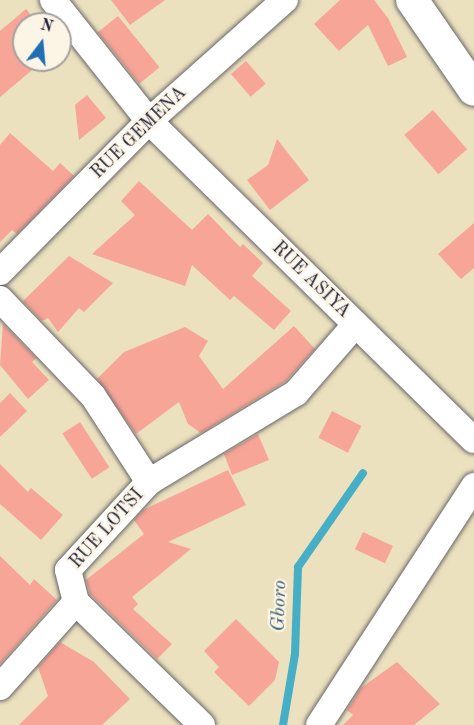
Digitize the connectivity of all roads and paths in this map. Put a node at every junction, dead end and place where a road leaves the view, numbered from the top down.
1 (53, 0) edge
2 (285, 0) edge
3 (412, 0) edge
4 (474, 90) edge
5 (148, 121) junction
6 (0, 272) edge
7 (0, 299) edge
8 (356, 324) junction
9 (474, 440) edge
10 (149, 482) junction
11 (474, 486) edge
12 (76, 602) junction
13 (0, 687) edge
14 (202, 725) edge
15 (319, 725) edge

1 - 5 street, RUE ASIYA
2 - 5 street, RUE GEMENA
3 - 4 street
5 - 6 street, RUE GEMENA
5 - 8 street, RUE ASIYA
7 - 10 street, RUE LOTSI
8 - 9 street, RUE ASIYA
8 - 10 street
10 - 12 street, RUE LOTSI
11 - 15 street
12 - 13 street
12 - 14 street

